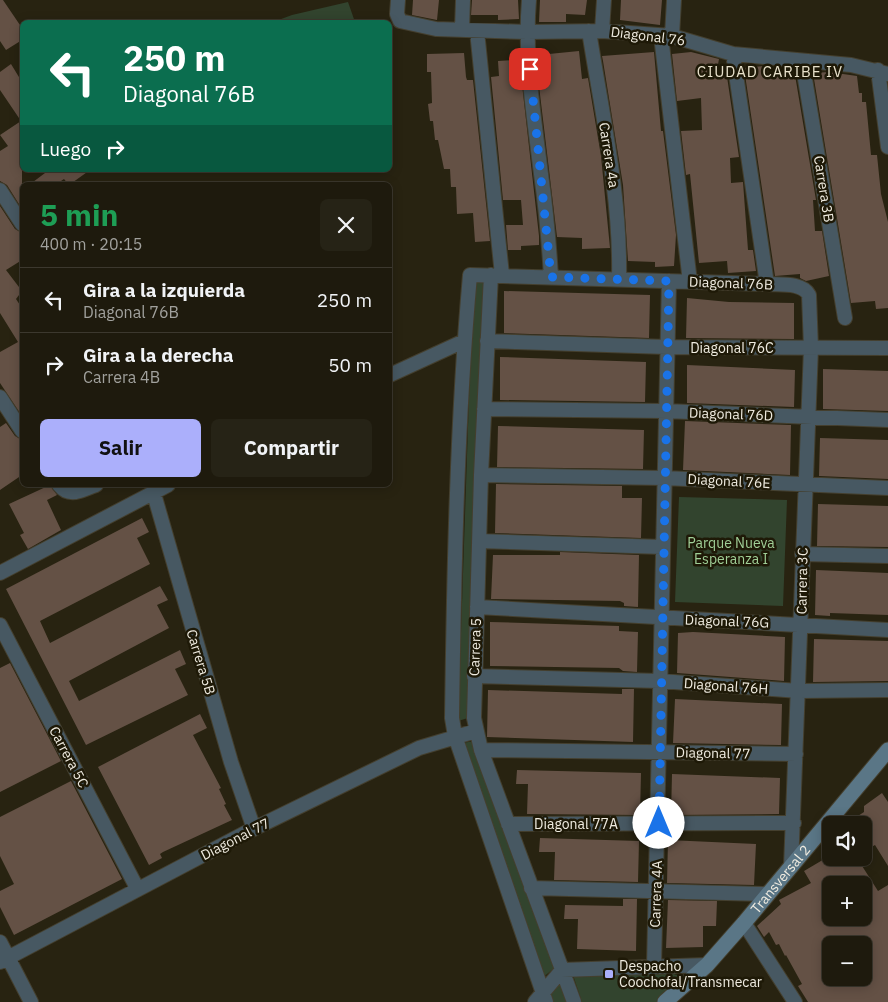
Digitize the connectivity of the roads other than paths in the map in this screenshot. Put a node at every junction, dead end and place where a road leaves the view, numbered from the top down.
1 (398, 0) edge
2 (463, 0) edge
3 (530, 0) edge
4 (604, 0) edge
5 (674, 0) edge
6 (462, 30) junction
7 (477, 31) junction
8 (596, 31) junction
9 (527, 32) junction
10 (666, 36) junction
11 (732, 54) junction
12 (802, 60) junction
13 (883, 72) edge
14 (888, 147) edge
15 (0, 190) edge
16 (20, 221) edge
17 (470, 275) joint
18 (496, 275) junction
19 (551, 277) junction
20 (619, 280) junction
21 (669, 281) junction
22 (690, 282) junction
23 (767, 284) junction
24 (809, 295) joint
25 (845, 318) dead end
26 (464, 341) junction
27 (487, 341) junction
28 (666, 348) junction
29 (810, 348) junction
30 (888, 348) edge
31 (392, 374) edge
32 (0, 397) edge
33 (484, 409) junction
34 (665, 411) junction
35 (807, 417) junction
36 (888, 420) edge
37 (20, 428) edge
38 (481, 475) junction
39 (664, 478) junction
40 (805, 485) junction
41 (61, 487) edge
42 (90, 487) edge
43 (162, 488) edge
44 (888, 488) edge
45 (479, 541) junction
46 (663, 547) junction
47 (802, 554) junction
48 (888, 556) edge
49 (0, 573) edge
50 (477, 607) junction
51 (662, 619) junction
52 (801, 624) junction
53 (0, 625) edge
54 (888, 630) edge
55 (474, 676) junction
56 (660, 681) junction
57 (888, 690) edge
58 (799, 691) junction
59 (476, 731) junction
60 (455, 736) junction
61 (481, 750) junction
62 (888, 750) edge
63 (659, 752) junction
64 (796, 754) junction
65 (659, 823) junction
66 (794, 823) junction
67 (508, 824) junction
68 (254, 829) junction
69 (791, 867) junction
70 (137, 888) junction
71 (530, 888) junction
72 (656, 892) junction
73 (768, 894) junction
74 (744, 923) junction
75 (0, 942) edge
76 (4, 960) edge
77 (707, 965) junction
78 (654, 967) junction
79 (562, 970) junction
80 (541, 998) edge
81 (31, 1002) edge
82 (574, 1002) edge
83 (666, 1002) edge
84 (795, 1002) edge

1 - 6 street, Diagonal 76
2 - 6 street
3 - 9 street
4 - 8 street
5 - 10 street
6 - 7 street, Diagonal 76
7 - 9 street, Diagonal 76
7 - 18 street, Carrera 5
8 - 9 street, Diagonal 76
8 - 10 street, Diagonal 76
8 - 20 street, Carrera 4a
9 - 19 street
10 - 11 street, Diagonal 76
10 - 22 street
11 - 12 street, Diagonal 76
11 - 23 street
12 - 13 street, Diagonal 76
12 - 25 street, Carrera 3B
13 - 14 street
15 - 16 street
17 - 18 street, Diagonal 76B
17 - 26 street, Carrera 5
18 - 19 street, Diagonal 76B
18 - 27 street, Carrera 5
19 - 20 street, Diagonal 76B
20 - 21 street, Diagonal 76B
21 - 22 street, Diagonal 76B
21 - 28 street, Carrera 4A
22 - 23 street, Diagonal 76B
23 - 24 street, Diagonal 76B
24 - 29 street, Carrera 3C
26 - 31 street
26 - 60 street, Carrera 5
27 - 28 street, Diagonal 76C
27 - 33 street, Carrera 5
28 - 29 street, Diagonal 76C
28 - 34 street, Carrera 4A
29 - 30 street, Diagonal 76C
29 - 35 street, Carrera 3C
32 - 37 street
33 - 34 street, Diagonal 76D
33 - 38 street, Carrera 5
34 - 35 street, Diagonal 76D
34 - 39 street, Carrera 4A
35 - 36 street, Diagonal 76D
35 - 40 street, Carrera 3C
38 - 39 street, Diagonal 76E
38 - 45 street, Carrera 5
39 - 40 street, Diagonal 76E
39 - 46 street, Carrera 4A
40 - 44 street, Diagonal 76E
40 - 47 street, Carrera 3C
41 - 42 street
43 - 49 street
43 - 68 street, Carrera 5B
45 - 46 street
45 - 50 street, Carrera 5
46 - 51 street, Carrera 4A
47 - 48 street
47 - 52 street, Carrera 3C
50 - 51 street, Diagonal 76G
50 - 55 street, Carrera 5
51 - 52 street, Diagonal 76G
51 - 56 street, Carrera 4A
52 - 54 street, Diagonal 76G
52 - 58 street, Carrera 3C
53 - 70 street, Carrera 5C
55 - 56 street, Diagonal 76H
55 - 59 street, Carrera 5
56 - 58 street, Diagonal 76H
56 - 63 street, Carrera 4A
57 - 58 street, Diagonal 76H
58 - 64 street, Carrera 3C
59 - 60 street, Diagonal 77
59 - 61 street, Carrera 5
60 - 68 street, Diagonal 77
60 - 80 street, Carrera 5
61 - 63 street, Diagonal 77
61 - 67 street, Carrera 5
62 - 69 street, Transversal 2
63 - 64 street, Diagonal 77
63 - 65 street, Carrera 4A
64 - 66 street, Carrera 3C
65 - 66 street, Diagonal 77A
65 - 67 street, Diagonal 77A
65 - 72 street, Carrera 4A
66 - 69 street, Carrera 3C
67 - 71 street, Carrera 5
68 - 70 street, Diagonal 77
69 - 73 street, Transversal 2
70 - 76 street, Diagonal 77
71 - 72 street
71 - 79 street, Carrera 5
72 - 73 street
72 - 78 street, Carrera 4A
73 - 74 street, Transversal 2
74 - 77 street, Transversal 2
74 - 84 street
75 - 76 street
76 - 81 street
77 - 78 street
77 - 83 street, Transversal 2
78 - 79 street
79 - 80 street
79 - 82 street, Carrera 5

